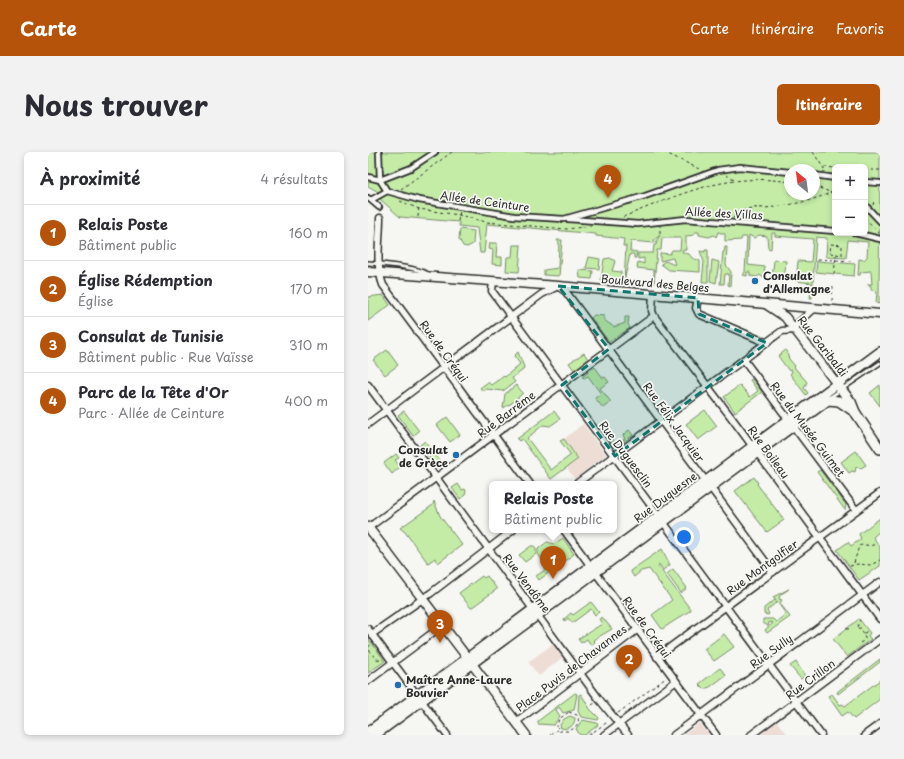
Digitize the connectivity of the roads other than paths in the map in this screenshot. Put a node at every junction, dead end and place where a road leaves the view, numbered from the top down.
1 (379, 152) edge
2 (432, 153) edge
3 (784, 171) edge
4 (820, 176) edge
5 (368, 178) edge
6 (832, 178) edge
7 (380, 180) junction
8 (868, 182) edge
9 (880, 183) edge
10 (387, 191) junction
11 (369, 199) edge
12 (379, 207) dead end
13 (868, 207) edge
14 (380, 218) dead end
15 (564, 219) junction
16 (880, 220) edge
17 (832, 230) edge
18 (868, 236) edge
19 (880, 239) edge
20 (368, 263) edge
21 (378, 268) junction
22 (368, 272) edge
23 (493, 281) junction
24 (558, 286) junction
25 (653, 294) junction
26 (698, 298) junction
27 (763, 303) junction
28 (815, 308) junction
29 (879, 314) edge
30 (654, 316) junction
31 (511, 317) junction
32 (795, 330) junction
33 (767, 343) junction
34 (609, 349) junction
35 (880, 352) edge
36 (744, 360) junction
37 (880, 363) edge
38 (443, 367) junction
39 (368, 384) edge
40 (562, 385) junction
41 (708, 386) junction
42 (840, 387) junction
43 (828, 400) junction
44 (387, 410) junction
45 (855, 412) junction
46 (661, 421) junction
47 (791, 423) junction
48 (368, 424) edge
49 (494, 436) junction
50 (880, 448) edge
51 (755, 449) junction
52 (615, 456) junction
53 (437, 478) junction
54 (528, 481) edge
55 (580, 481) edge
56 (708, 484) junction
57 (880, 493) edge
58 (856, 510) junction
59 (662, 519) junction
60 (368, 527) edge
61 (509, 533) edge
62 (566, 533) edge
63 (820, 537) junction
64 (489, 548) junction
65 (593, 570) junction
66 (773, 572) junction
67 (880, 582) edge
68 (863, 595) junction
69 (422, 598) junction
70 (726, 606) junction
71 (537, 612) junction
72 (880, 619) edge
73 (443, 625) junction
74 (368, 629) edge
75 (638, 629) junction
76 (372, 634) junction
77 (880, 639) edge
78 (657, 657) junction
79 (470, 661) junction
80 (393, 662) junction
81 (770, 664) junction
82 (581, 674) junction
83 (368, 681) edge
84 (673, 682) junction
85 (420, 698) junction
86 (796, 701) junction
87 (701, 715) junction
88 (516, 722) junction
89 (619, 724) junction
90 (880, 724) edge
91 (368, 732) edge
92 (375, 735) edge
93 (447, 735) edge
94 (526, 735) edge
95 (604, 735) edge
96 (628, 735) edge
97 (674, 735) edge
98 (716, 735) edge
99 (751, 735) edge
100 (821, 735) edge
101 (865, 735) edge

1 - 7 street
2 - 7 street
3 - 15 street, Allée de Ceinture
4 - 6 street
5 - 7 street
7 - 10 street
8 - 9 street
10 - 11 street
10 - 15 street, Allée de Ceinture
11 - 12 street
13 - 16 street
14 - 21 street, Rue de Créqui
15 - 17 street, Allée des Villas
18 - 19 street
20 - 21 lane, Boulevard des Belges
21 - 22 main road, Boulevard des Belges
21 - 23 main road, Boulevard des Belges
21 - 38 street, Rue de Créqui
23 - 24 main road, Boulevard des Belges
23 - 31 street, Rue Duguesclin
24 - 25 main road, Boulevard des Belges
24 - 31 street
24 - 34 street, Rue Félix Jacquier
25 - 26 main road, Boulevard des Belges
25 - 30 street
26 - 27 main road, Boulevard des Belges
26 - 33 street
27 - 28 main road, Boulevard des Belges
27 - 32 main road, Rue Garibaldi
28 - 29 main road, Boulevard des Belges
28 - 32 street
30 - 34 street, Rue Barrême
30 - 41 street, Rue Boileau
31 - 38 street
31 - 40 street, Rue Duguesclin
32 - 33 street
32 - 42 main road, Rue Garibaldi
33 - 36 street
34 - 40 street, Rue Barrême
34 - 46 street, Rue Félix Jacquier
35 - 42 main road, Rue Duquesne
36 - 41 street
36 - 47 street, Rue du Musée Guimet
37 - 42 lane, Rue Duquesne
38 - 44 street
38 - 49 street, Rue de Créqui
39 - 44 street, Rue Vendôme
40 - 49 street, Rue Barrême
40 - 52 street, Rue Duguesclin
41 - 46 street
41 - 51 street, Rue Boileau
42 - 43 lane, Rue Duquesne
42 - 45 main road, Rue Garibaldi
42 - 47 main road, Rue Duquesne
43 - 45 main road, Rue Garibaldi
43 - 47 main road, Rue Duquesne
44 - 48 street
44 - 53 street, Rue Vendôme
45 - 50 main road, Rue Garibaldi
46 - 52 street
46 - 56 street, Rue Félix Jacquier
47 - 51 main road, Rue Duquesne
47 - 58 street, Rue du Musée Guimet
49 - 53 street, Rue Barrême
49 - 54 street, Rue de Créqui
51 - 56 main road, Rue Duquesne
51 - 63 street, Rue Boileau
52 - 55 street
52 - 59 street, Rue Duguesclin
53 - 60 street, Rue Barrême
53 - 64 street, Rue Vendôme
56 - 59 main road, Rue Duquesne
56 - 66 street, Rue Félix Jacquier
57 - 58 street, Rue Montgolfier
58 - 63 street, Rue Montgolfier
59 - 65 main road, Rue Duquesne
59 - 70 street, Rue Duguesclin
60 - 69 main road
61 - 64 street
62 - 65 street, Rue de Créqui
63 - 66 street, Rue Montgolfier
63 - 68 street, Rue Boileau
64 - 69 street
64 - 71 street, Rue Vendôme
65 - 71 main road, Rue Duquesne
65 - 75 street, Rue de Créqui
66 - 70 street, Rue Montgolfier
67 - 68 street, Rue Sully
68 - 72 street, Rue Boileau
68 - 81 street, Rue Sully
69 - 73 main road
69 - 76 street
70 - 78 street, Rue Montgolfier
70 - 81 street, Rue Duguesclin
71 - 79 main road, Rue Duquesne
71 - 82 street, Rue Vendôme
73 - 79 main road
73 - 80 street
74 - 76 street
75 - 78 street, Rue de Créqui
75 - 82 street, Place Puvis de Chavannes
76 - 80 street
77 - 86 street, Rue Crillon
78 - 84 street, Rue de Créqui
79 - 85 main road, Rue Duquesne
79 - 88 main road
80 - 83 street
80 - 85 street
81 - 86 street, Rue Duguesclin
81 - 87 street, Rue Sully
82 - 88 street, Place Puvis de Chavannes
82 - 89 street, Rue Vendôme
84 - 87 street, Rue de Créqui
84 - 89 street
85 - 91 main road, Rue Duquesne
85 - 92 main road, Rue Duquesne
85 - 93 street
86 - 99 street, Rue Crillon
86 - 100 street, Rue Duguesclin
87 - 97 street, Rue Sully
87 - 98 street, Rue de Créqui
88 - 94 main road
89 - 95 street
89 - 96 street, Rue Vendôme
90 - 101 street

